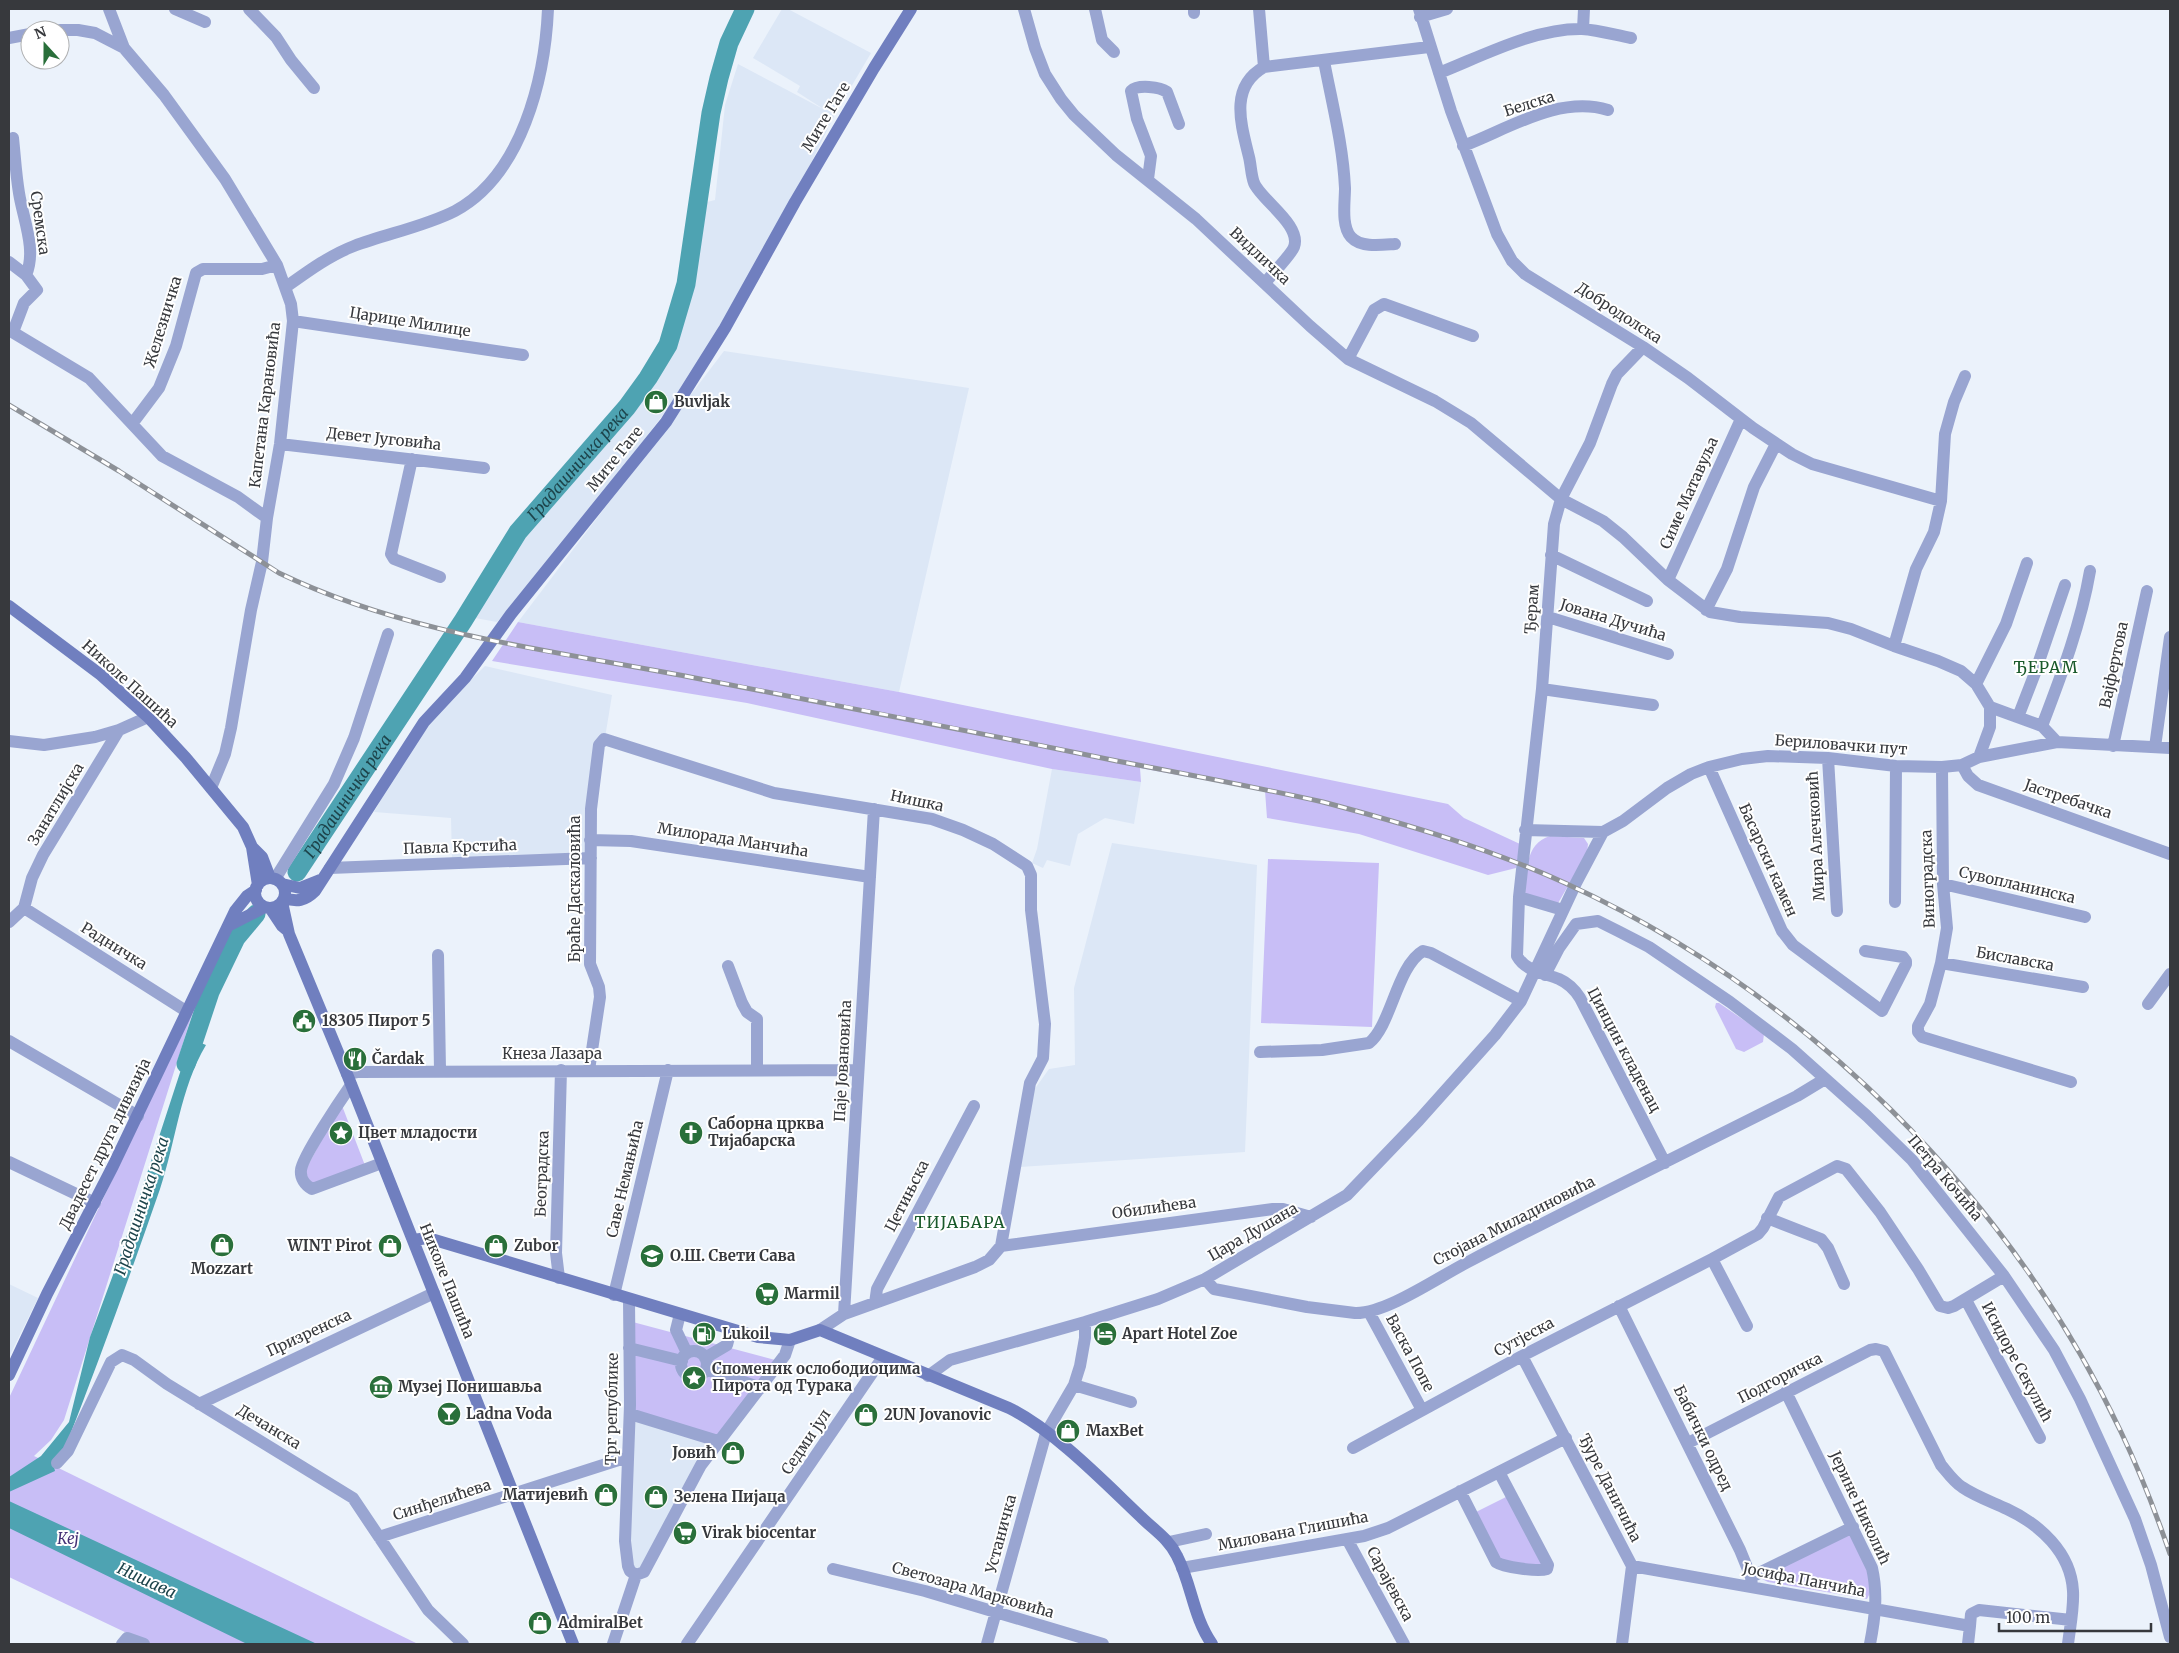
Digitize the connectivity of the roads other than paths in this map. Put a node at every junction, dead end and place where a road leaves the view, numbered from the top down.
1 (110, 9) edge
2 (176, 9) edge
3 (249, 9) edge
4 (548, 9) edge
5 (911, 9) edge
6 (1024, 9) edge
7 (1095, 9) edge
8 (1259, 9) edge
9 (1447, 9) edge
10 (1584, 9) edge
11 (1419, 13) edge
12 (205, 22) dead end
13 (1583, 29) junction
14 (70, 30) edge
15 (1631, 38) dead end
16 (1429, 47) junction
17 (124, 48) junction
18 (1114, 52) dead end
19 (1324, 61) junction
20 (1264, 66) junction
21 (1439, 72) junction
22 (314, 88) dead end
23 (1608, 110) dead end
24 (1178, 124) dead end
25 (13, 138) dead end
26 (1463, 146) junction
27 (1148, 179) junction
28 (1395, 244) dead end
29 (9, 262) edge
30 (277, 265) junction
31 (26, 275) junction
32 (1265, 283) junction
33 (286, 287) junction
34 (293, 321) junction
35 (11, 331) edge
36 (1473, 336) dead end
37 (1643, 347) junction
38 (523, 355) dead end
39 (1348, 359) junction
40 (1964, 376) dead end
41 (1741, 419) junction
42 (132, 424) junction
43 (280, 444) junction
44 (1776, 444) junction
45 (412, 459) junction
46 (484, 468) dead end
47 (1561, 499) junction
48 (1942, 501) junction
49 (267, 518) junction
50 (1551, 554) junction
51 (2027, 563) dead end
52 (2090, 571) dead end
53 (440, 577) dead end
54 (1668, 580) junction
55 (2064, 586) dead end
56 (2147, 591) dead end
57 (1647, 601) dead end
58 (9, 606) edge
59 (1706, 610) junction
60 (1548, 617) junction
61 (388, 634) dead end
62 (2170, 637) edge
63 (1894, 646) junction
64 (1668, 654) dead end
65 (1976, 684) junction
66 (1542, 689) junction
67 (1653, 705) dead end
68 (1990, 707) junction
69 (148, 717) junction
70 (2018, 717) junction
71 (2042, 726) junction
72 (119, 730) junction
73 (604, 739) joint
74 (9, 742) edge
75 (2057, 742) junction
76 (2113, 746) junction
77 (2155, 747) junction
78 (2170, 748) edge
79 (1828, 758) junction
80 (1979, 758) junction
81 (1962, 765) junction
82 (1896, 766) junction
83 (1709, 767) junction
84 (1942, 767) junction
85 (211, 788) junction
86 (874, 809) junction
87 (1525, 830) junction
88 (1603, 832) junction
89 (590, 840) junction
90 (252, 847) junction
91 (2170, 854) edge
92 (591, 858) junction
93 (330, 868) junction
94 (870, 877) junction
95 (323, 879) junction
96 (276, 880) junction
97 (1943, 884) junction
98 (257, 888) junction
99 (1519, 897) junction
100 (283, 900) junction
101 (298, 901) junction
102 (1895, 902) dead end
103 (267, 907) junction
104 (24, 908) junction
105 (1563, 910) junction
106 (1837, 911) dead end
107 (2085, 917) dead end
108 (9, 922) edge
109 (288, 925) junction
110 (228, 926) junction
111 (1865, 951) dead end
112 (438, 955) dead end
113 (1941, 963) junction
114 (728, 966) dead end
115 (1540, 973) junction
116 (2170, 974) edge
117 (2083, 987) dead end
118 (1521, 1001) junction
119 (2148, 1004) dead end
120 (186, 1011) junction
121 (9, 1041) edge
122 (1260, 1052) dead end
123 (440, 1070) junction
124 (561, 1070) junction
125 (589, 1070) junction
126 (668, 1070) junction
127 (757, 1070) junction
128 (858, 1070) junction
129 (1825, 1079) junction
130 (349, 1080) junction
131 (2071, 1082) dead end
132 (974, 1106) dead end
133 (138, 1116) junction
134 (9, 1162) edge
135 (382, 1163) junction
136 (1665, 1163) junction
137 (96, 1203) junction
138 (1311, 1217) junction
139 (1767, 1218) junction
140 (413, 1240) junction
141 (1001, 1246) junction
142 (1712, 1259) junction
143 (2004, 1276) junction
144 (559, 1278) junction
145 (1205, 1279) junction
146 (1844, 1284) dead end
147 (434, 1293) junction
148 (614, 1295) junction
149 (629, 1300) junction
150 (1966, 1300) junction
151 (875, 1303) junction
152 (1619, 1306) junction
153 (1369, 1312) junction
154 (680, 1314) junction
155 (844, 1314) junction
156 (1084, 1322) junction
157 (1747, 1326) dead end
158 (731, 1330) junction
159 (820, 1330) junction
160 (790, 1340) junction
161 (629, 1348) junction
162 (1522, 1356) junction
163 (684, 1357) junction
164 (883, 1357) junction
165 (705, 1363) junction
166 (9, 1375) edge
167 (928, 1376) junction
168 (1074, 1385) junction
169 (761, 1388) junction
170 (1786, 1392) junction
171 (1131, 1402) dead end
172 (199, 1404) junction
173 (1422, 1410) junction
174 (630, 1414) junction
175 (1046, 1433) junction
176 (1566, 1438) junction
177 (2040, 1438) dead end
178 (718, 1442) junction
179 (1688, 1443) junction
180 (1353, 1448) dead end
181 (628, 1457) junction
182 (57, 1464) dead end
183 (1499, 1472) junction
184 (1460, 1491) junction
185 (514, 1494) junction
186 (1852, 1527) junction
187 (1206, 1534) dead end
188 (379, 1537) junction
189 (1347, 1540) junction
190 (1169, 1542) junction
191 (1632, 1566) junction
192 (1182, 1568) junction
193 (833, 1569) dead end
194 (636, 1575) junction
195 (1752, 1582) junction
196 (1876, 1610) junction
197 (996, 1612) junction
198 (2071, 1620) junction
199 (1970, 1626) junction
200 (2170, 1637) edge
201 (122, 1644) edge
202 (144, 1644) edge
203 (463, 1644) edge
204 (572, 1644) edge
205 (612, 1644) edge
206 (687, 1644) edge
207 (987, 1644) edge
208 (1103, 1644) edge
209 (1212, 1644) edge
210 (1404, 1644) edge
211 (1622, 1644) edge
212 (1870, 1644) edge
213 (1968, 1644) edge
214 (2068, 1644) edge

1 - 17 street
2 - 12 street
3 - 22 street
4 - 33 street
5 - 93 main road, Мите Гаге
6 - 27 street, Видличка
7 - 18 street
8 - 20 street
9 - 11 street, Добродолска
10 - 13 street
11 - 16 street, Добродолска
13 - 15 street
13 - 21 street
14 - 17 street, Капетана Карановића
16 - 19 street
16 - 21 street, Добродолска
17 - 30 street, Капетана Карановића
19 - 20 street
19 - 28 street
20 - 32 street
21 - 26 street, Добродолска
23 - 26 street, Белска
24 - 27 street
25 - 31 street, Сремска
26 - 37 street, Добродолска
27 - 32 street, Видличка
29 - 31 street
30 - 33 street, Капетана Карановића
30 - 42 street, Железничка
31 - 35 street, Сремска
32 - 39 street, Видличка
33 - 34 street, Капетана Карановића
34 - 38 street, Царице Милице
34 - 43 street, Капетана Карановића
35 - 42 street
36 - 39 street
37 - 41 street, Добродолска
37 - 47 street, Ђерам
39 - 47 street, Видличка
40 - 48 street
41 - 44 street, Добродолска
41 - 54 street, Симе Матавуља
42 - 49 street
43 - 45 street, Девет Југовића
43 - 49 street, Капетана Карановића
44 - 48 street, Добродолска
44 - 59 street
45 - 46 street, Девет Југовића
45 - 53 street
47 - 50 street, Ђерам
47 - 54 street, Видличка
48 - 63 street
49 - 85 street, Капетана Карановића
50 - 57 street
50 - 60 street, Ђерам
51 - 65 street
52 - 71 street
54 - 59 street, Видличка
55 - 70 street
56 - 76 street, Вајфертова
58 - 69 main road, Николе Пашића
59 - 63 street
60 - 64 street, Јована Дучића
60 - 66 street, Ђерам
61 - 96 street
62 - 77 street
63 - 65 street
65 - 68 street
66 - 67 street
66 - 87 street, Ђерам
68 - 70 street
68 - 80 street
69 - 72 street
69 - 85 main road, Николе Пашића
70 - 71 street
71 - 75 street
72 - 74 street
72 - 104 street, Занатлијска
73 - 86 street, Нишка
73 - 89 street, Браће Даскаловића
75 - 76 street, Бериловачки пут
75 - 80 street, Бериловачки пут
76 - 77 street, Бериловачки пут
77 - 78 street, Бериловачки пут
79 - 82 street, Бериловачки пут
79 - 83 street, Бериловачки пут
79 - 106 street, Мира Алечковић
80 - 81 street, Бериловачки пут
81 - 84 street, Бериловачки пут
81 - 91 street, Јастребачка
82 - 84 street, Бериловачки пут
82 - 102 street
83 - 88 street, Бериловачки пут
83 - 111 street, Басарски камен
84 - 97 street, Виноградска
85 - 90 main road, Николе Пашића
86 - 94 street, Паје Јовановића
86 - 141 street, Нишка
87 - 88 street
87 - 99 street, Ђерам
88 - 105 street
89 - 92 street, Браће Даскаловића
89 - 94 street, Милорада Манчића
90 - 96 main road, Николе Пашића
90 - 98 main road, Николе Пашића
92 - 93 street, Павла Крстића
92 - 125 street, Браће Даскаловића
93 - 95 main road, Мите Гаге
94 - 128 street, Паје Јовановића
95 - 96 main road
95 - 101 main road, Мите Гаге
96 - 98 main road
96 - 100 main road
97 - 107 street, Сувопланинска
97 - 113 street, Виноградска
98 - 103 main road
98 - 110 main road, Двадесет друга дивизија
99 - 105 street
99 - 115 street
100 - 101 main road
100 - 103 main road
100 - 109 main road, Николе Пашића
101 - 109 main road
103 - 109 main road, Николе Пашића
103 - 110 main road
104 - 108 street
104 - 120 street, Радничка
105 - 115 street
109 - 130 main road, Николе Пашића
110 - 120 main road, Двадесет друга дивизија
112 - 123 street
113 - 117 street, Биславска
113 - 131 street, Виноградска
114 - 127 street
115 - 118 street, Цара Душана
115 - 129 street, Петра Кочића
115 - 136 street, Цинцин кладенац
116 - 119 street
118 - 122 street
118 - 138 street, Цара Душана
120 - 133 main road, Двадесет друга дивизија
121 - 133 street
123 - 124 street, Кнеза Лазара
123 - 130 street, Кнеза Лазара
124 - 125 street, Кнеза Лазара
124 - 144 street, Београдска
125 - 126 street, Кнеза Лазара
126 - 127 street, Кнеза Лазара
126 - 148 street, Саве Немањића
127 - 128 street, Кнеза Лазара
128 - 155 street, Паје Јовановића
129 - 136 street, Стојана Миладиновића
129 - 143 street, Петра Кочића
130 - 135 main road, Николе Пашића
130 - 135 street
132 - 151 street, Цетињска
133 - 137 main road, Двадесет друга дивизија
134 - 137 street
135 - 140 main road, Николе Пашића
136 - 153 street, Стојана Миладиновића
137 - 166 main road, Двадесет друга дивизија
138 - 141 street, Обилићева
138 - 145 street, Цара Душана
139 - 142 street, Сутјеска
139 - 146 street
139 - 150 street, Сутјеска
140 - 144 main road
140 - 147 main road, Николе Пашића
141 - 151 street
142 - 152 street, Сутјеска
142 - 157 street
143 - 150 street, Сутјеска
143 - 200 street, Петра Кочића
144 - 148 main road
145 - 153 street, Стојана Миладиновића
145 - 156 street, Цара Душана
147 - 172 street, Призренска
147 - 185 main road, Николе Пашића
148 - 149 main road
149 - 154 main road
149 - 161 street, Трг републике
150 - 177 street, Исидоре Секулић
151 - 155 street
152 - 162 street, Сутјеска
152 - 179 street, Бабички одред
153 - 173 street, Васка Попе
154 - 158 main road
154 - 163 street
155 - 159 street
156 - 167 street, Цара Душана
156 - 168 street, Устаничка
158 - 160 main road
158 - 165 street
159 - 160 main road
159 - 164 main road
160 - 169 street
161 - 163 street
161 - 174 street, Трг републике
162 - 173 street, Сутјеска
162 - 176 street, Ђуре Даничића
163 - 165 street
163 - 165 street
164 - 167 main road
164 - 206 street, Седми јул
165 - 169 street
167 - 175 main road
168 - 171 street
168 - 175 street, Устаничка
169 - 178 street
170 - 179 street, Подгоричка
170 - 186 street, Јерине Николић
170 - 198 street, Подгоричка
172 - 182 street, Дечанска
172 - 188 street, Дечанска
173 - 180 street, Сутјеска
174 - 178 street
174 - 181 street, Трг републике
175 - 190 main road
175 - 197 street, Устаничка
176 - 183 street, Милована Глишића
176 - 191 street, Ђуре Даничића
178 - 194 street
179 - 195 street, Бабички одред
181 - 185 street, Синђелићева
181 - 194 street, Трг републике
183 - 184 street, Милована Глишића
183 - 184 street
184 - 189 street, Милована Глишића
185 - 188 street, Синђелићева
185 - 204 main road, Николе Пашића
186 - 195 street, Јосифа Панчића
186 - 196 street, Јерине Николић
187 - 190 street
188 - 203 street, Дечанска
189 - 192 street, Милована Глишића
189 - 210 street, Сарајевска
190 - 192 main road
191 - 195 street, Јосифа Панчића
191 - 211 street, Ђуре Даничића
192 - 209 main road
193 - 197 street, Светозара Марковића
194 - 205 street
195 - 196 street, Јосифа Панчића
196 - 199 street, Јосифа Панчића
196 - 212 street, Јерине Николић
197 - 207 street, Устаничка
197 - 208 street, Светозара Марковића
198 - 199 street
198 - 214 street
199 - 213 street
201 - 202 street

